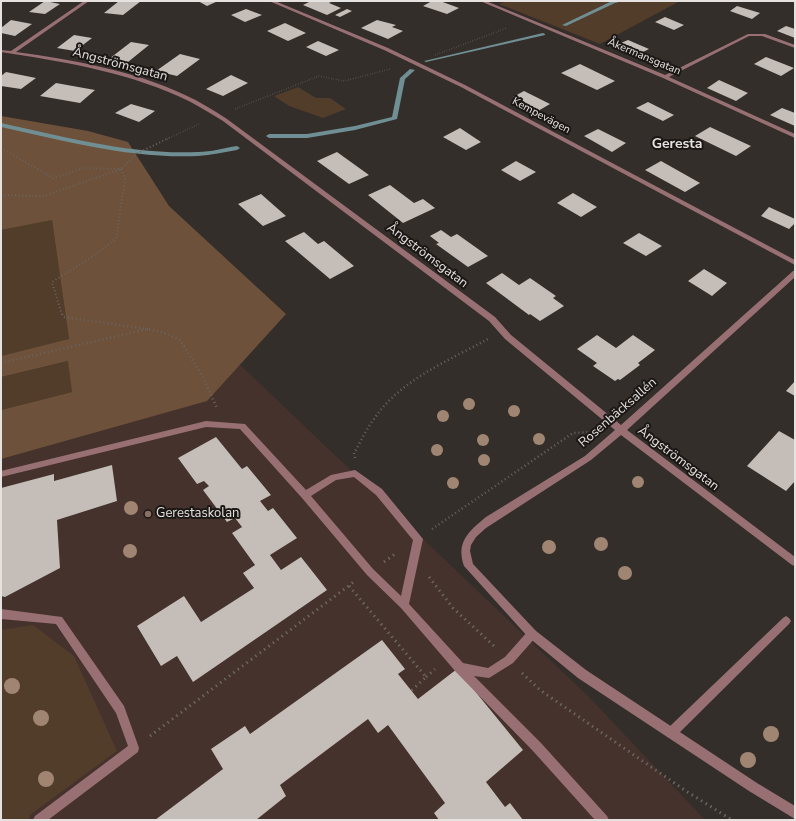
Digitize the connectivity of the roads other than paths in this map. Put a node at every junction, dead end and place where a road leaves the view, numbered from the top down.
1 (87, 1) edge
2 (271, 1) edge
3 (482, 1) edge
4 (795, 47) edge
5 (1, 51) edge
6 (11, 53) junction
7 (665, 77) junction
8 (795, 136) edge
9 (795, 263) edge
10 (795, 273) edge
11 (620, 430) junction
12 (1, 474) edge
13 (305, 494) junction
14 (795, 562) edge
15 (404, 605) junction
16 (1, 614) edge
17 (786, 620) dead end
18 (532, 634) junction
19 (460, 668) junction
20 (671, 733) junction
21 (795, 813) edge
22 (51, 815) edge
23 (39, 820) edge
24 (602, 820) edge

1 - 6 street
2 - 9 street, Kempevägen
3 - 7 street, Åkermansgatan
4 - 7 street
5 - 6 street, Ångströmsgatan
6 - 11 street, Ångströmsgatan
7 - 8 street, Åkermansgatan
10 - 11 street, Rosenbäcksallén
11 - 14 street, Ångströmsgatan
11 - 18 street, Rosenbäcksallén
12 - 13 street
13 - 15 street
13 - 15 street
15 - 19 street
16 - 22 street
17 - 20 street
18 - 19 street
18 - 20 street
19 - 24 street
20 - 21 street
22 - 23 street

